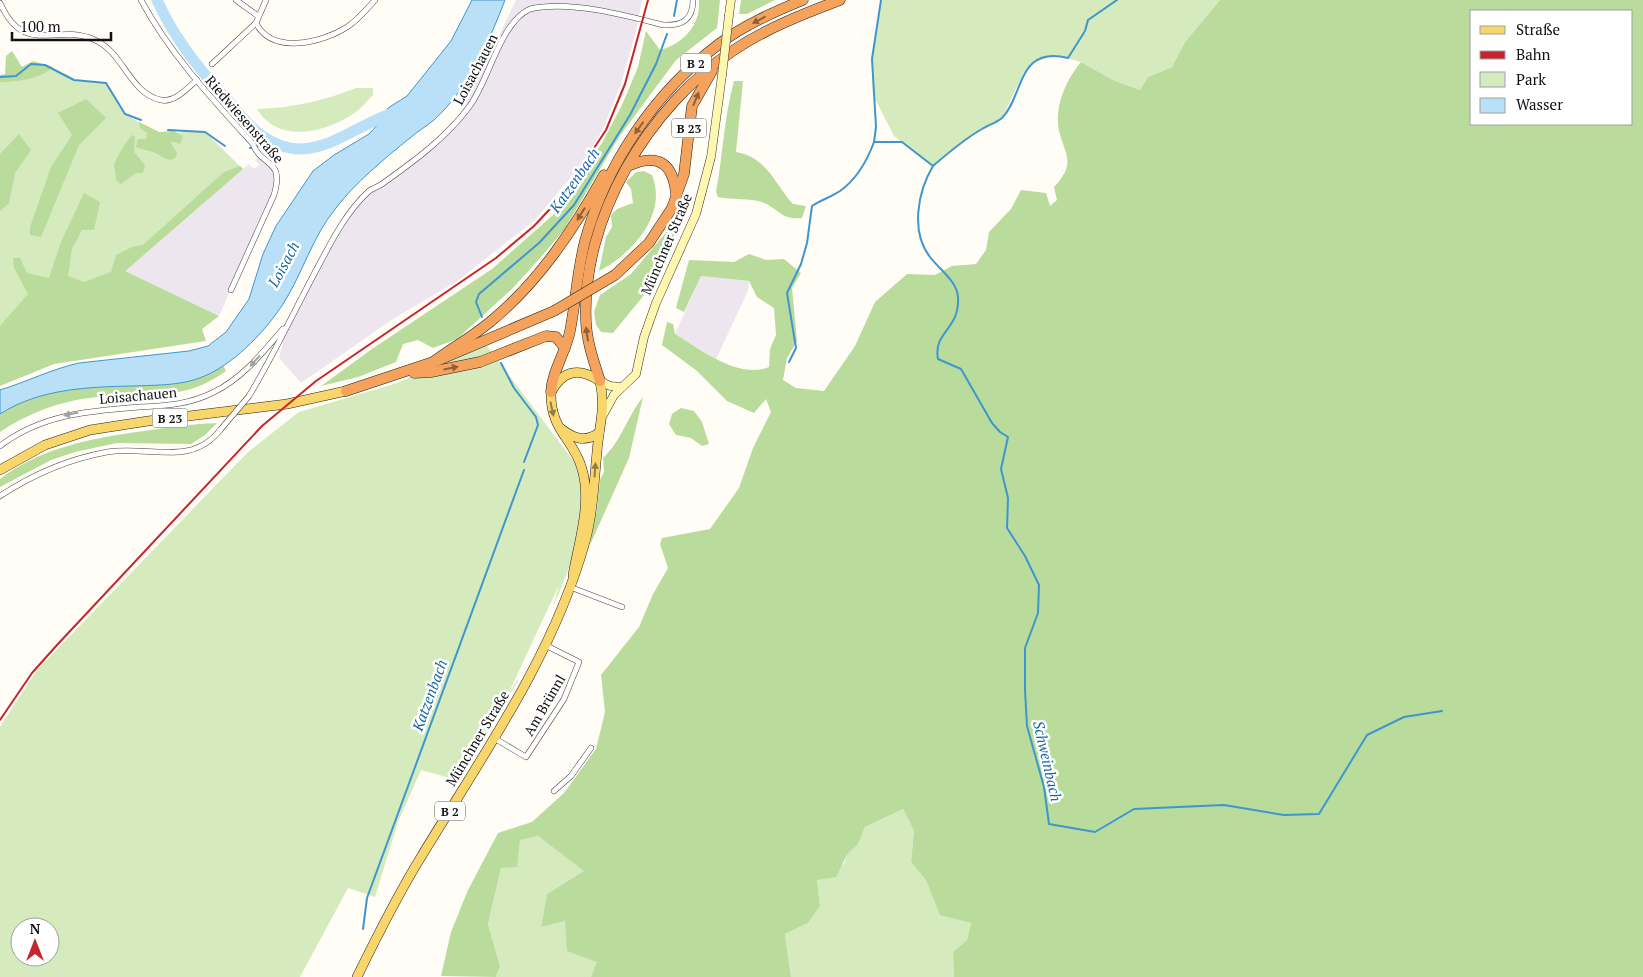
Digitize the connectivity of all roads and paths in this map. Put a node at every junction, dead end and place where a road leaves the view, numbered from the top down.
1 (141, 0) edge
2 (236, 0) edge
3 (266, 0) edge
4 (374, 0) edge
5 (693, 0) edge
6 (731, 0) edge
7 (803, 0) edge
8 (840, 0) edge
9 (0, 3) edge
10 (258, 16) junction
11 (256, 23) junction
12 (212, 64) dead end
13 (715, 64) junction
14 (197, 80) junction
15 (618, 160) junction
16 (628, 166) junction
17 (676, 197) junction
18 (231, 290) dead end
19 (287, 324) junction
20 (565, 348) junction
21 (434, 362) junction
22 (403, 374) junction
23 (600, 381) junction
24 (622, 387) junction
25 (346, 391) joint
26 (551, 392) junction
27 (603, 415) junction
28 (558, 426) junction
29 (599, 433) junction
30 (0, 446) edge
31 (0, 470) edge
32 (0, 496) edge
33 (573, 575) junction
34 (570, 586) junction
35 (622, 608) dead end
36 (545, 645) junction
37 (494, 738) junction
38 (591, 748) dead end
39 (554, 791) dead end
40 (357, 977) edge

1 - 14 street, Riedwiesenstraße
2 - 10 street
3 - 10 street
4 - 11 street
5 - 19 street, Loisachauen
6 - 24 street, Münchner Straße, bridge
7 -> 15 highway, B 2
8 - 13 highway, B 2
9 - 14 street
10 - 11 street
11 - 12 street
13 - 16 highway, B 2
17 -> 13 highway, B 23
14 - 18 street, Riedwiesenstraße
15 - 20 highway, B 2
15 -> 21 highway, B 23
16 - 17 highway
23 -> 16 highway, B 2
17 - 21 highway, B 23, bridge
19 -> 30 street, Loisachauen
19 - 32 street, Loisachauen, bridge
22 -> 20 highway, B 23
20 - 26 highway, B 2
21 - 22 highway, B 23
22 - 25 highway, B 23
23 - 24 street
23 - 26 main road
23 - 27 main road, B 2
24 - 27 street, Münchner Straße
25 - 31 main road, B 23
26 -> 28 main road, B 2
27 - 29 main road, B 2
28 - 29 main road
28 - 33 main road, B 2
33 -> 29 main road, B 2
33 - 34 main road, Münchner Straße / B 2
34 - 35 street
34 - 36 main road, Münchner Straße / B 2
36 - 37 main road, Münchner Straße / B 2
36 - 37 street, Am Brünnl
37 - 40 main road, Münchner Straße / B 2
38 - 39 street

